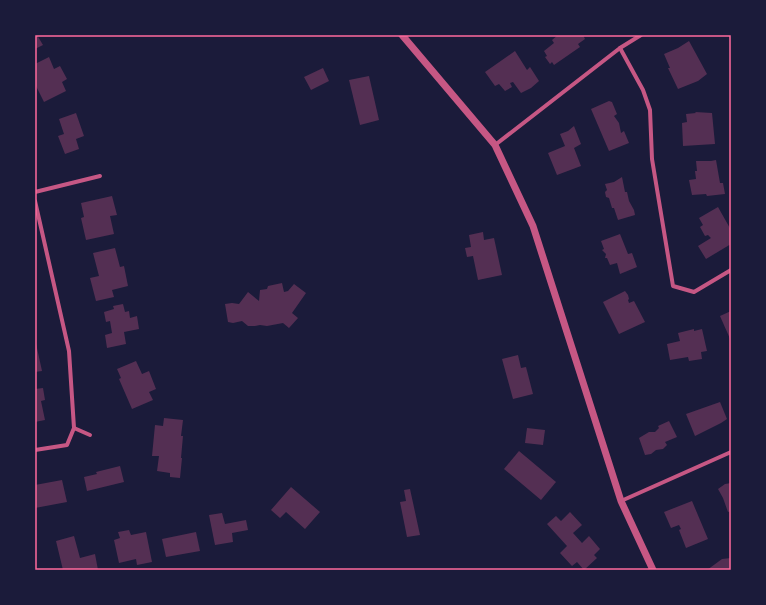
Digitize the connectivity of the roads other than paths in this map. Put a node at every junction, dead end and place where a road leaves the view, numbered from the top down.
1 (402, 35) edge
2 (641, 35) edge
3 (620, 48) junction
4 (495, 145) junction
5 (100, 176) dead end
6 (35, 192) edge
7 (35, 201) edge
8 (731, 270) edge
9 (74, 428) junction
10 (90, 435) dead end
11 (35, 450) edge
12 (731, 452) edge
13 (620, 501) junction
14 (653, 570) edge

1 - 4 street
2 - 3 street
3 - 4 street
3 - 8 street
4 - 13 street
5 - 6 street
7 - 9 street
9 - 10 street
9 - 11 street
12 - 13 street
13 - 14 street

